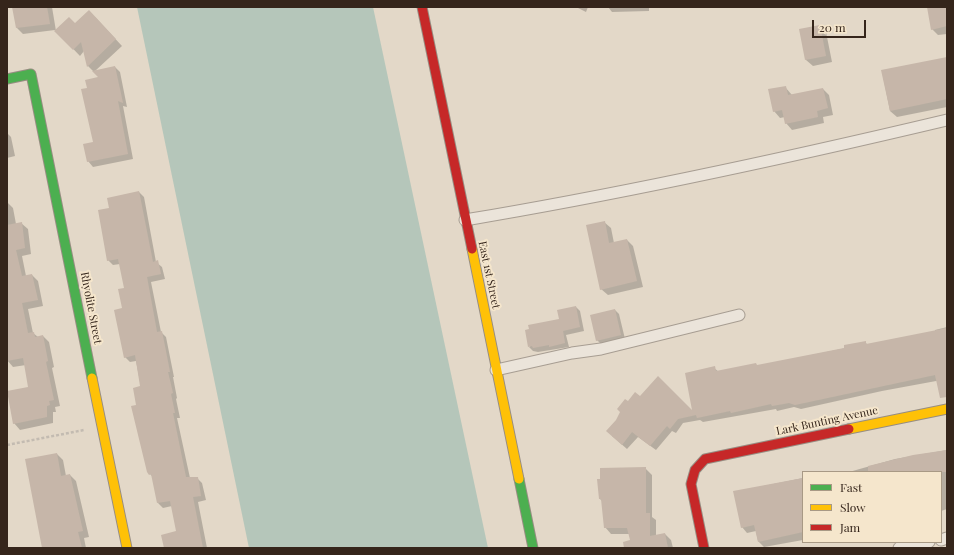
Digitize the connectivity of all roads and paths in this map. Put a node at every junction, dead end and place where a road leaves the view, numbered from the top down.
1 (422, 7) edge
2 (7, 79) edge
3 (947, 120) edge
4 (465, 220) junction
5 (739, 315) dead end
6 (496, 370) junction
7 (947, 409) edge
8 (102, 427) junction
9 (7, 445) edge
10 (924, 543) edge
11 (127, 548) edge
12 (533, 548) edge
13 (704, 548) edge
14 (899, 548) edge

1 - 4 street, East 1st Street
2 - 8 street, Rhyolite Street
3 - 4 lane
4 - 6 street, East 1st Street
5 - 6 lane
6 - 12 street, East 1st Street
7 - 13 street, Lark Bunting Avenue
8 - 9 path
8 - 11 street, Rhyolite Street
10 - 14 lane

